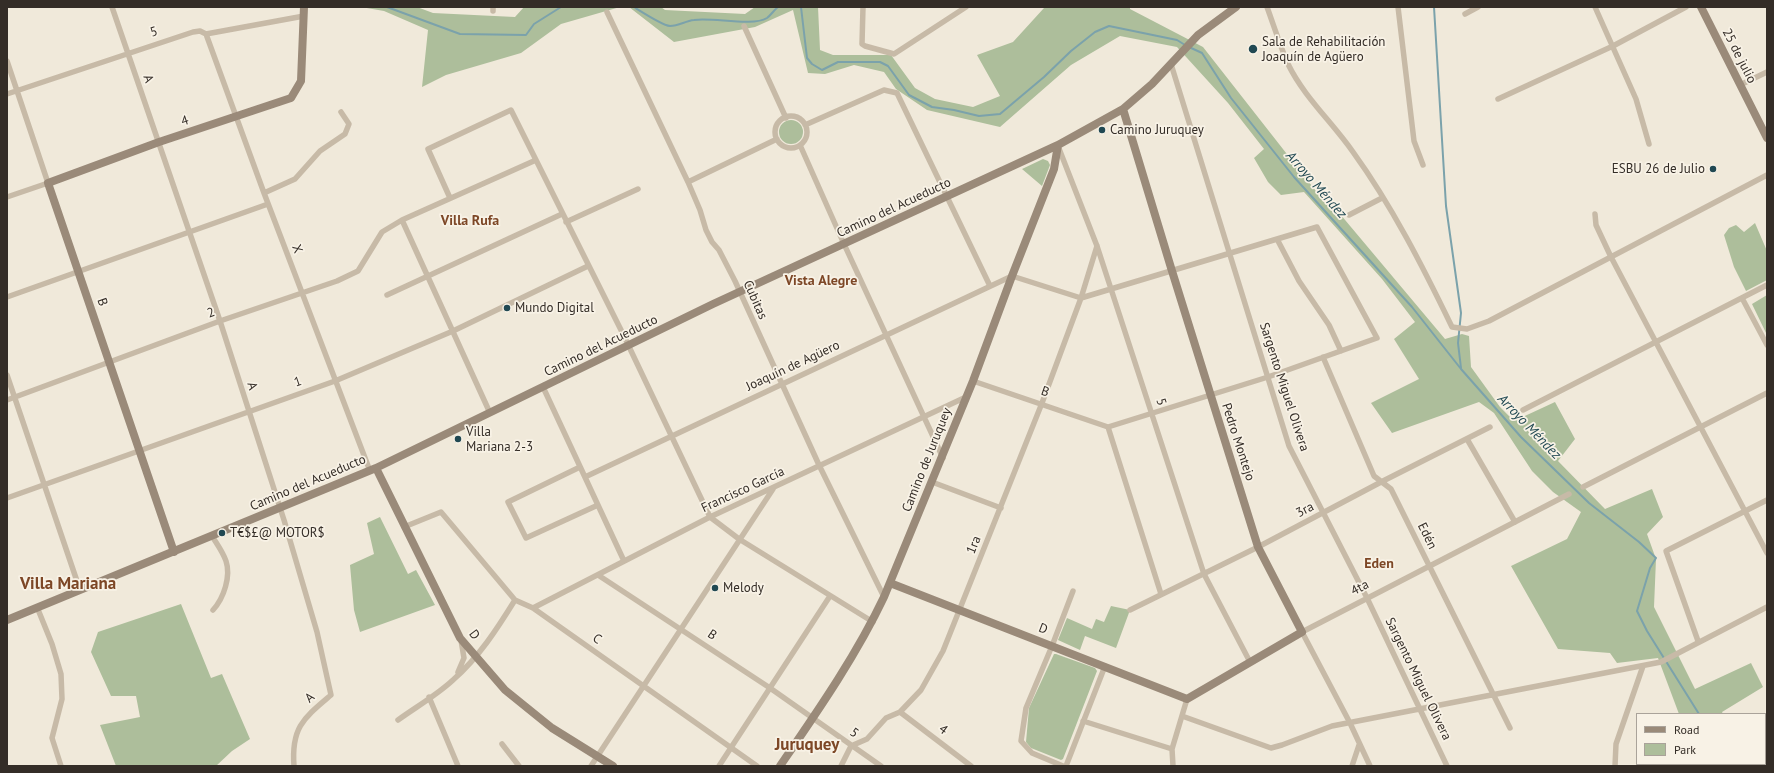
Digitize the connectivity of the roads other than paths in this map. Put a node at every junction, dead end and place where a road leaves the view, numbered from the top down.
1 (112, 7) edge
2 (304, 7) edge
3 (863, 7) edge
4 (966, 7) edge
5 (1267, 7) edge
6 (1398, 7) edge
7 (1478, 7) edge
8 (1595, 7) edge
9 (1686, 7) edge
10 (1701, 7) edge
11 (1234, 8) edge
12 (606, 12) dead end
13 (1465, 14) dead end
14 (304, 16) junction
15 (744, 26) dead end
16 (206, 34) junction
17 (1612, 46) junction
18 (128, 53) junction
19 (7, 61) edge
20 (1171, 64) junction
21 (1767, 72) edge
22 (1740, 85) junction
23 (17, 90) junction
24 (7, 94) edge
25 (1498, 99) dead end
26 (1123, 109) junction
27 (341, 112) dead end
28 (236, 116) junction
29 (786, 118) junction
30 (805, 125) junction
31 (1767, 138) edge
32 (777, 139) junction
33 (159, 142) junction
34 (1648, 144) dead end
35 (800, 145) junction
36 (1058, 145) junction
37 (536, 160) junction
38 (1423, 165) dead end
39 (1767, 175) edge
40 (688, 182) junction
41 (48, 183) junction
42 (638, 189) dead end
43 (264, 193) junction
44 (948, 196) junction
45 (7, 197) edge
46 (450, 198) junction
47 (1382, 198) junction
48 (268, 204) junction
49 (562, 214) junction
50 (1595, 214) dead end
51 (1349, 215) dead end
52 (402, 220) junction
53 (566, 222) junction
54 (188, 232) junction
55 (1277, 239) junction
56 (844, 244) junction
57 (1097, 246) junction
58 (1229, 253) junction
59 (1611, 256) junction
60 (588, 266) junction
61 (78, 271) junction
62 (1172, 271) junction
63 (429, 275) junction
64 (1012, 276) junction
65 (1767, 285) edge
66 (990, 286) junction
67 (1111, 289) junction
68 (740, 292) junction
69 (302, 293) junction
70 (387, 295) dead end
71 (7, 297) edge
72 (1081, 298) junction
73 (1742, 298) junction
74 (220, 321) junction
75 (453, 331) junction
76 (885, 335) junction
77 (1656, 342) junction
78 (1767, 345) edge
79 (628, 346) junction
80 (1341, 351) junction
81 (1323, 357) junction
82 (110, 361) junction
83 (7, 375) edge
84 (1268, 377) junction
85 (335, 381) junction
86 (973, 381) junction
87 (781, 384) junction
88 (543, 387) junction
89 (1767, 393) edge
90 (1210, 394) junction
91 (14, 397) junction
92 (966, 397) junction
93 (7, 400) edge
94 (1042, 403) junction
95 (1523, 410) dead end
96 (248, 411) junction
97 (490, 413) junction
98 (1152, 414) junction
99 (923, 416) junction
100 (1701, 426) junction
101 (1108, 427) junction
102 (1490, 427) dead end
103 (671, 436) junction
104 (1467, 438) junction
105 (140, 451) junction
106 (943, 458) junction
107 (819, 465) junction
108 (580, 467) junction
109 (373, 469) junction
110 (585, 477) junction
111 (1383, 481) junction
112 (932, 482) junction
113 (45, 485) junction
114 (1583, 486) dead end
115 (774, 488) junction
116 (1569, 494) dead end
117 (7, 498) edge
118 (1767, 500) edge
119 (598, 505) junction
120 (280, 508) junction
121 (1001, 508) junction
122 (1745, 511) junction
123 (1324, 513) junction
124 (710, 517) junction
125 (1515, 522) junction
126 (404, 527) junction
127 (212, 536) junction
128 (738, 539) junction
129 (1258, 547) junction
130 (174, 552) junction
131 (1767, 553) edge
132 (624, 561) junction
133 (1429, 566) junction
134 (1204, 574) junction
135 (598, 575) junction
136 (890, 583) junction
137 (80, 590) junction
138 (1073, 591) dead end
139 (1161, 594) junction
140 (830, 596) junction
141 (884, 597) junction
142 (1367, 598) junction
143 (515, 600) junction
144 (37, 607) junction
145 (1767, 607) edge
146 (533, 608) junction
147 (213, 610) dead end
148 (960, 610) junction
149 (1130, 610) dead end
150 (7, 620) edge
151 (873, 622) junction
152 (681, 629) junction
153 (1302, 632) junction
154 (460, 638) junction
155 (1698, 642) junction
156 (1052, 646) junction
157 (476, 656) junction
158 (1250, 662) junction
159 (1105, 666) junction
160 (1643, 666) junction
161 (452, 681) junction
162 (644, 685) junction
163 (770, 688) junction
164 (1494, 695) junction
165 (429, 697) junction
166 (1188, 699) junction
167 (1421, 710) junction
168 (900, 712) junction
169 (1182, 716) junction
170 (813, 718) junction
171 (398, 720) dead end
172 (1083, 721) junction
173 (1350, 723) junction
174 (1510, 728) dead end
175 (502, 744) dead end
176 (1359, 745) junction
177 (851, 746) junction
178 (731, 747) junction
179 (1172, 748) junction
180 (598, 756) junction
181 (61, 766) edge
182 (294, 766) edge
183 (458, 766) edge
184 (519, 766) edge
185 (591, 766) edge
186 (613, 766) edge
187 (719, 766) edge
188 (757, 766) edge
189 (780, 766) edge
190 (841, 766) edge
191 (881, 766) edge
192 (971, 766) edge
193 (1064, 766) edge
194 (1173, 766) edge
195 (1352, 766) edge
196 (1370, 766) edge
197 (1447, 766) edge
198 (1615, 766) edge

1 - 18 street, A
2 - 14 street
3 - 4 street
5 - 47 street
6 - 38 street
7 - 13 street
8 - 17 street
9 - 17 street
10 - 22 street, 25 de julio
11 - 20 street, Camino del Acueducto
12 - 40 street, Cubitas
14 - 16 street, 5
14 - 28 street, 4
15 - 29 street
16 - 18 street, 5
16 - 28 street, X
17 - 25 street
17 - 34 street
18 - 23 street, 5
18 - 33 street, A
19 - 23 street, B
20 - 26 street, Camino del Acueducto
20 - 58 street, Sargento Miguel Olivera
21 - 22 street
22 - 31 street, 25 de julio
23 - 24 street, 5
23 - 41 street, B
26 - 36 street, Camino del Acueducto
26 - 62 street, Pedro Montejo
27 - 43 street
28 - 33 street, 4
28 - 43 street, X
29 - 30 street
29 - 32 street
30 - 35 street
30 - 44 street
32 - 35 street
32 - 40 street
33 - 41 street, 4
33 - 54 street, A
35 - 56 street
36 - 44 street, Camino del Acueducto
36 - 57 street, 5
36 - 64 street, Camino de Juruquey
37 - 46 street, 2
37 - 46 street
37 - 49 street
39 - 59 street
40 - 68 street, Cubitas
41 - 45 street, 4
41 - 61 street, B
42 - 53 street
43 - 48 street, X
44 - 56 street, Camino del Acueducto
44 - 66 street
46 - 52 street, 2
47 - 51 street
47 - 59 street
48 - 54 street
48 - 69 street, X
49 - 53 street
49 - 63 street
50 - 59 street
52 - 63 street
52 - 69 street, 2
53 - 60 street
54 - 61 street
54 - 74 street, A
55 - 58 street
55 - 80 street
55 - 80 street
56 - 68 street, Camino del Acueducto
56 - 76 street
57 - 67 street, 5
57 - 72 street, 1ra
58 - 62 street
58 - 84 street, Sargento Miguel Olivera
59 - 77 street
60 - 75 street, 1
60 - 79 street
61 - 71 street
61 - 82 street, B
62 - 67 street
62 - 90 street, Pedro Montejo
63 - 70 street
63 - 75 street
64 - 66 street, Joaquín de Agüero
64 - 72 street
64 - 86 street, Camino de Juruquey
65 - 73 street
66 - 76 street, Joaquín de Agüero
67 - 72 street
67 - 98 street, 5
68 - 79 street, Camino del Acueducto
68 - 87 street, Cubitas
69 - 74 street, 2
69 - 85 street, X
72 - 94 street, 1ra
73 - 77 street
73 - 78 street
74 - 82 street, 2
74 - 96 street, A
75 - 85 street, 1
75 - 97 street
76 - 87 street, Joaquín de Agüero
76 - 99 street
77 - 95 street
77 - 100 street
79 - 88 street, Camino del Acueducto
79 - 103 street
80 - 81 street
81 - 84 street
81 - 111 street, Edén
82 - 91 street, 2
82 - 105 street, B
83 - 91 street
84 - 90 street
84 - 123 street, Sargento Miguel Olivera
85 - 96 street, 1
85 - 109 street, X
86 - 92 street, Camino de Juruquey
86 - 94 street, B
87 - 103 street, Joaquín de Agüero
87 - 107 street, Cubitas
88 - 97 street, Camino del Acueducto
88 - 108 street
89 - 100 street
90 - 98 street
90 - 129 street, Pedro Montejo
91 - 93 street, 2
91 - 113 street
92 - 99 street, Francisco García
92 - 106 street, Camino de Juruquey
94 - 101 street, B
94 - 121 street, 1ra
96 - 105 street, 1
96 - 120 street, A
97 - 109 street, Camino del Acueducto
98 - 101 street
98 - 134 street, 5
99 - 106 street
99 - 107 street, Francisco García
100 - 114 street
100 - 122 street
101 - 139 street
102 - 104 street, 3ra
103 - 110 street, Joaquín de Agüero
103 - 124 street
104 - 111 street, 3ra
104 - 125 street
105 - 113 street, 1
105 - 130 street, B
106 - 112 street, Camino de Juruquey
107 - 115 street, Francisco García
107 - 141 street, Cubitas
108 - 110 street
108 - 119 street
109 - 120 street, Camino del Acueducto
109 - 126 street, D
110 - 119 street
111 - 123 street, 3ra
111 - 133 street, Edén
112 - 121 street
112 - 136 street, Camino de Juruquey
113 - 117 street, 1
113 - 137 street
115 - 124 street, Francisco García
115 - 128 street
116 - 125 street, 4ta
118 - 122 street
119 - 132 street
120 - 127 street, Camino del Acueducto
120 - 182 street, A
121 - 148 street, 1ra
122 - 131 street
122 - 155 street
123 - 129 street, 3ra
123 - 142 street, Sargento Miguel Olivera
124 - 128 street
124 - 132 street, Francisco García
125 - 133 street, 4ta
126 - 143 street, C
126 - 154 street, D
127 - 130 street, Camino del Acueducto
127 - 147 street
128 - 140 street
128 - 152 street
129 - 134 street, 3ra
129 - 153 street, Pedro Montejo
130 - 137 street, Camino del Acueducto
132 - 135 street, Francisco García
133 - 142 street, 4ta
133 - 164 street, Edén
134 - 139 street, 3ra
134 - 158 street, 5
135 - 146 street, Francisco García
135 - 152 street, B
136 - 141 street, Camino de Juruquey
136 - 148 street, D
137 - 144 street, Camino del Acueducto
138 - 156 street
139 - 149 street, 3ra
140 - 151 street
140 - 163 street
141 - 151 street, Camino de Juruquey
142 - 153 street, 4ta
142 - 167 street, Sargento Miguel Olivera
143 - 146 street, C
143 - 157 street
144 - 150 street, Camino del Acueducto
144 - 181 street
145 - 155 street
146 - 162 street, C
148 - 156 street, D
148 - 168 street, 1ra
151 - 170 street, Camino de Juruquey
152 - 162 street
152 - 163 street, B
153 - 158 street, 4ta
153 - 173 street, Pedro Montejo
154 - 157 street, D
154 - 161 street
155 - 160 street
156 - 159 street, D
156 - 193 street
157 - 161 street
157 - 180 street, D
158 - 166 street, 4ta
159 - 166 street, D
159 - 172 street
160 - 164 street
160 - 198 street
161 - 165 street
162 - 178 street, C
162 - 180 street
163 - 170 street, B
163 - 178 street
164 - 167 street
164 - 174 street, Edén
165 - 171 street
165 - 183 street
166 - 169 street
167 - 173 street
167 - 197 street, Sargento Miguel Olivera
168 - 177 street, 1ra
168 - 192 street, 4
169 - 173 street
169 - 179 street
170 - 177 street, 5
170 - 189 street, Camino de Juruquey
172 - 179 street
172 - 193 street
173 - 176 street, Pedro Montejo
175 - 184 street
176 - 195 street
176 - 196 street, Pedro Montejo
177 - 190 street
177 - 191 street, 5
178 - 187 street
178 - 188 street, C
179 - 194 street
180 - 185 street
180 - 186 street, D

